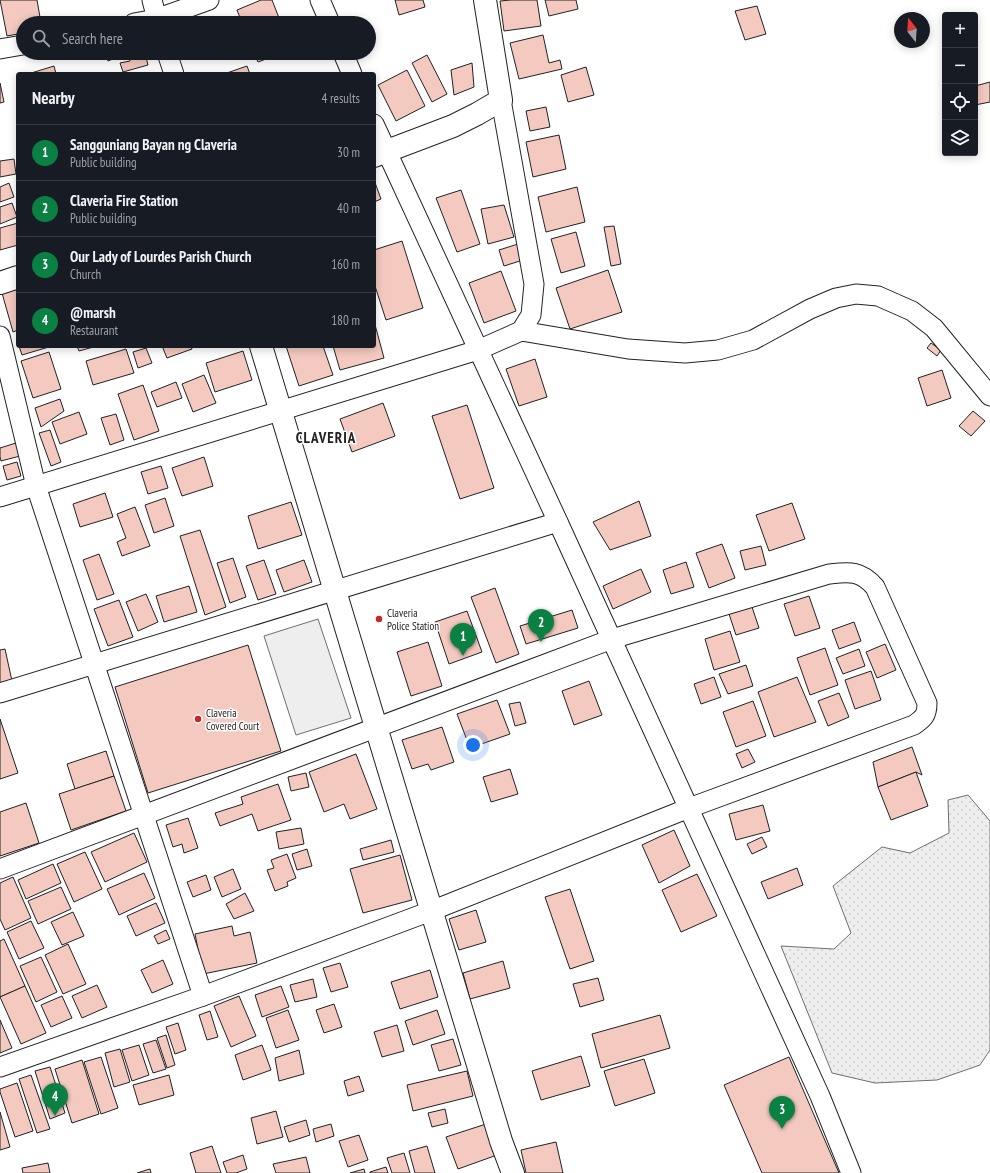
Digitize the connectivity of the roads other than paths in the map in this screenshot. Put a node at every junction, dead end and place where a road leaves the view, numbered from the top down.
1 (152, 0) edge
2 (209, 0) edge
3 (320, 0) edge
4 (485, 0) edge
5 (156, 16) edge
6 (169, 16) edge
7 (327, 16) edge
8 (16, 46) edge
9 (0, 49) edge
10 (169, 60) edge
11 (346, 60) edge
12 (173, 72) edge
13 (351, 72) edge
14 (501, 100) junction
15 (376, 134) edge
16 (380, 154) edge
17 (16, 278) edge
18 (0, 283) edge
19 (521, 331) junction
20 (0, 336) edge
21 (262, 348) edge
22 (478, 350) junction
23 (990, 396) edge
24 (281, 411) junction
25 (36, 486) junction
26 (0, 497) edge
27 (558, 522) junction
28 (335, 590) junction
29 (612, 639) junction
30 (94, 664) junction
31 (0, 693) edge
32 (376, 728) junction
33 (689, 808) junction
34 (144, 815) junction
35 (0, 869) edge
36 (431, 911) junction
37 (203, 996) junction
38 (0, 1066) edge
39 (513, 1173) edge
40 (851, 1173) edge

1 - 5 street
2 - 6 street
3 - 7 street
4 - 14 street
8 - 9 street
10 - 12 street
11 - 13 street
14 - 16 street
14 - 19 street
15 - 16 street
16 - 22 street
17 - 18 street
19 - 22 street
19 - 23 street
20 - 25 street
21 - 24 street
22 - 24 street
22 - 27 street
24 - 25 street
24 - 28 street
25 - 26 street
25 - 30 street
27 - 28 street
27 - 29 street
28 - 30 street
28 - 32 street
29 - 32 street
29 - 33 street
29 - 33 street
30 - 31 street
30 - 34 street
32 - 34 street
32 - 36 street
33 - 36 street
33 - 40 street
34 - 35 street
34 - 37 street
36 - 37 street
36 - 39 street
37 - 38 street

